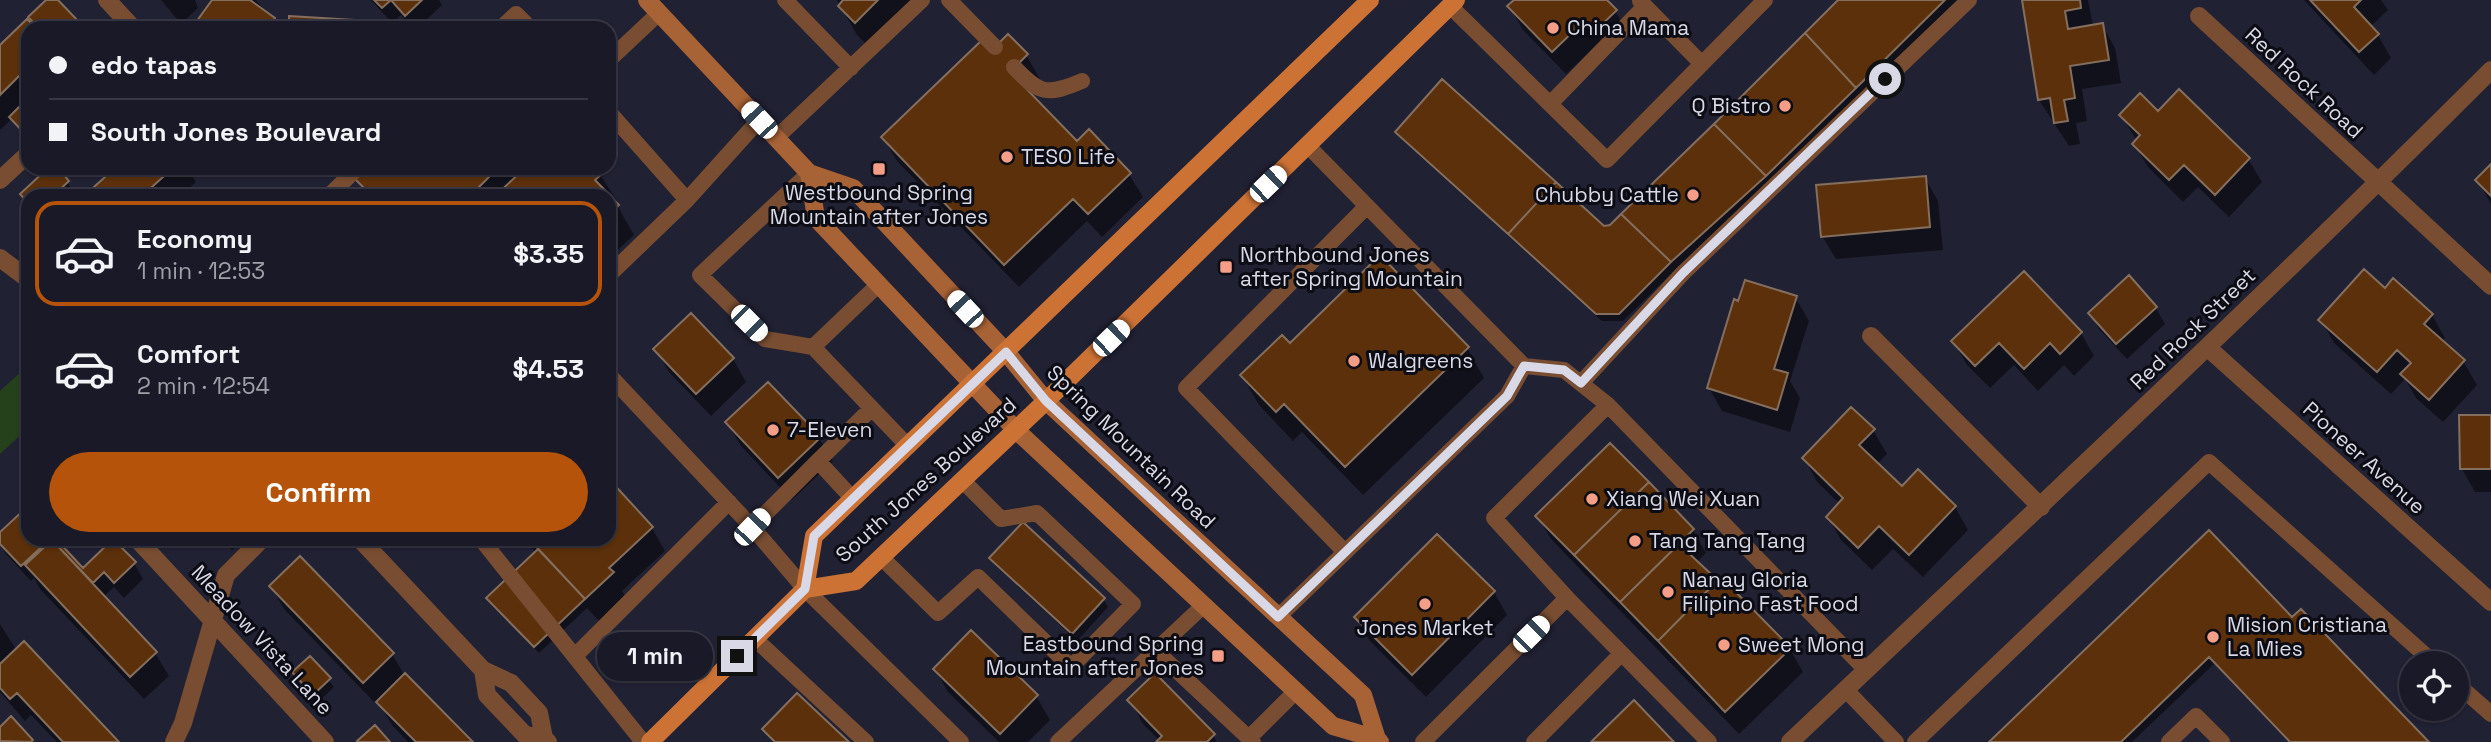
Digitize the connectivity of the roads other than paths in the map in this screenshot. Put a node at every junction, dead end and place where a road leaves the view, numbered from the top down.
1 (107, 0) edge
2 (785, 0) edge
3 (922, 0) edge
4 (948, 0) edge
5 (1370, 0) edge
6 (1969, 0) edge
7 (1453, 3) edge
8 (1642, 3) edge
9 (1755, 3) edge
10 (653, 6) edge
11 (2199, 16) dead end
12 (126, 21) edge
13 (508, 21) edge
14 (523, 21) edge
15 (995, 47) dead end
16 (616, 51) edge
17 (1702, 64) junction
18 (1014, 67) dead end
19 (851, 68) junction
20 (2491, 70) edge
21 (1082, 81) dead end
22 (1550, 104) junction
23 (616, 120) edge
24 (759, 120) junction
25 (776, 138) junction
26 (1308, 146) junction
27 (21, 160) edge
28 (809, 173) junction
29 (350, 175) edge
30 (0, 180) edge
31 (2378, 183) junction
32 (335, 189) edge
33 (687, 200) junction
34 (1367, 206) junction
35 (0, 258) edge
36 (616, 268) edge
37 (21, 274) edge
38 (878, 285) junction
39 (2491, 286) edge
40 (1871, 336) dead end
41 (813, 347) junction
42 (2207, 347) junction
43 (1006, 352) junction
44 (1524, 366) junction
45 (616, 382) edge
46 (1581, 383) junction
47 (971, 385) junction
48 (1046, 401) junction
49 (1608, 405) junction
50 (871, 409) junction
51 (1016, 430) junction
52 (908, 446) junction
53 (818, 461) junction
54 (962, 480) junction
55 (853, 499) junction
56 (729, 502) junction
57 (2041, 508) junction
58 (752, 527) junction
59 (143, 546) edge
60 (255, 546) edge
61 (367, 546) edge
62 (487, 546) edge
63 (1345, 552) junction
64 (881, 557) junction
65 (805, 589) junction
66 (1567, 598) junction
67 (2491, 603) edge
68 (1203, 606) junction
69 (1278, 617) junction
70 (212, 620) junction
71 (755, 639) junction
72 (1156, 651) junction
73 (2421, 651) edge
74 (1621, 654) junction
75 (575, 656) junction
76 (1865, 669) junction
77 (483, 670) junction
78 (1845, 690) junction
79 (1295, 692) junction
80 (2469, 695) edge
81 (2491, 715) edge
82 (546, 740) edge
83 (1251, 740) edge
84 (1377, 741) edge
85 (174, 742) edge
86 (325, 742) edge
87 (643, 742) edge
88 (650, 742) edge
89 (866, 742) edge
90 (961, 742) edge
91 (1058, 742) edge
92 (1423, 742) edge
93 (1534, 742) edge
94 (1709, 742) edge
95 (1790, 742) edge
96 (1896, 742) edge
97 (1915, 742) edge
98 (2169, 742) edge
99 (2222, 742) edge

1 - 12 street
2 - 19 lane
3 - 19 lane
4 - 15 lane
5 - 43 main road, South Jones Boulevard
6 - 46 lane
7 - 22 lane
7 - 26 main road, South Jones Boulevard
8 - 17 lane
8 - 22 lane
9 - 17 lane
10 - 16 lane
10 - 24 main road, Spring Mountain Road
11 - 31 street, Red Rock Road
13 - 14 lane
17 - 22 lane
18 - 21 lane
19 - 25 lane
20 - 31 street, Red Rock Street
23 - 33 lane
24 - 25 main road, Spring Mountain Road
24 - 33 lane
25 - 28 main road, Spring Mountain Road
26 - 34 lane
26 - 48 main road, South Jones Boulevard
27 - 30 street
28 - 38 main road, Spring Mountain Road
28 - 41 lane
28 - 43 main road, Spring Mountain Road
29 - 32 lane
31 - 39 street
31 - 42 street, Red Rock Street
33 - 36 lane
34 - 44 lane
34 - 63 lane
35 - 37 street
38 - 41 lane
38 - 47 main road, Spring Mountain Road
40 - 57 street
41 - 50 lane
42 - 57 street, Red Rock Street
42 - 67 street, Pioneer Avenue
43 - 47 main road, South Jones Boulevard
43 - 48 main road, Spring Mountain Road
44 - 46 lane
44 - 63 lane
45 - 56 lane
46 - 49 lane
47 - 51 main road, Spring Mountain Road
47 - 52 main road, South Jones Boulevard
48 - 51 main road, South Jones Boulevard
48 - 69 main road, Spring Mountain Road
49 - 66 lane
49 - 76 lane
50 - 52 lane
50 - 53 lane
51 - 54 main road, South Jones Boulevard
51 - 68 main road, Spring Mountain Road
52 - 55 main road, South Jones Boulevard
53 - 55 lane
53 - 58 lane
54 - 64 main road, South Jones Boulevard
54 - 64 lane
55 - 65 main road, South Jones Boulevard
56 - 58 lane
56 - 75 lane
57 - 76 street, Red Rock Street
58 - 65 lane
59 - 70 street, Meadow Vista Lane
60 - 70 street
61 - 77 street
62 - 75 lane
63 - 69 lane
64 - 65 main road, South Jones Boulevard
65 - 71 main road
65 - 90 lane
66 - 74 lane
66 - 92 lane
68 - 72 lane
68 - 79 main road, Spring Mountain Road
69 - 84 main road, Spring Mountain Road
70 - 85 street
70 - 86 street, Meadow Vista Lane
71 - 88 main road
71 - 89 lane
72 - 83 lane
72 - 91 lane
73 - 97 lane
74 - 93 lane
74 - 94 lane
75 - 87 lane
76 - 78 street, Red Rock Street
77 - 82 street
77 - 82 street
78 - 95 street, Red Rock Street
78 - 96 lane
79 - 83 lane
79 - 84 main road, Spring Mountain Road
80 - 81 lane
98 - 99 lane

